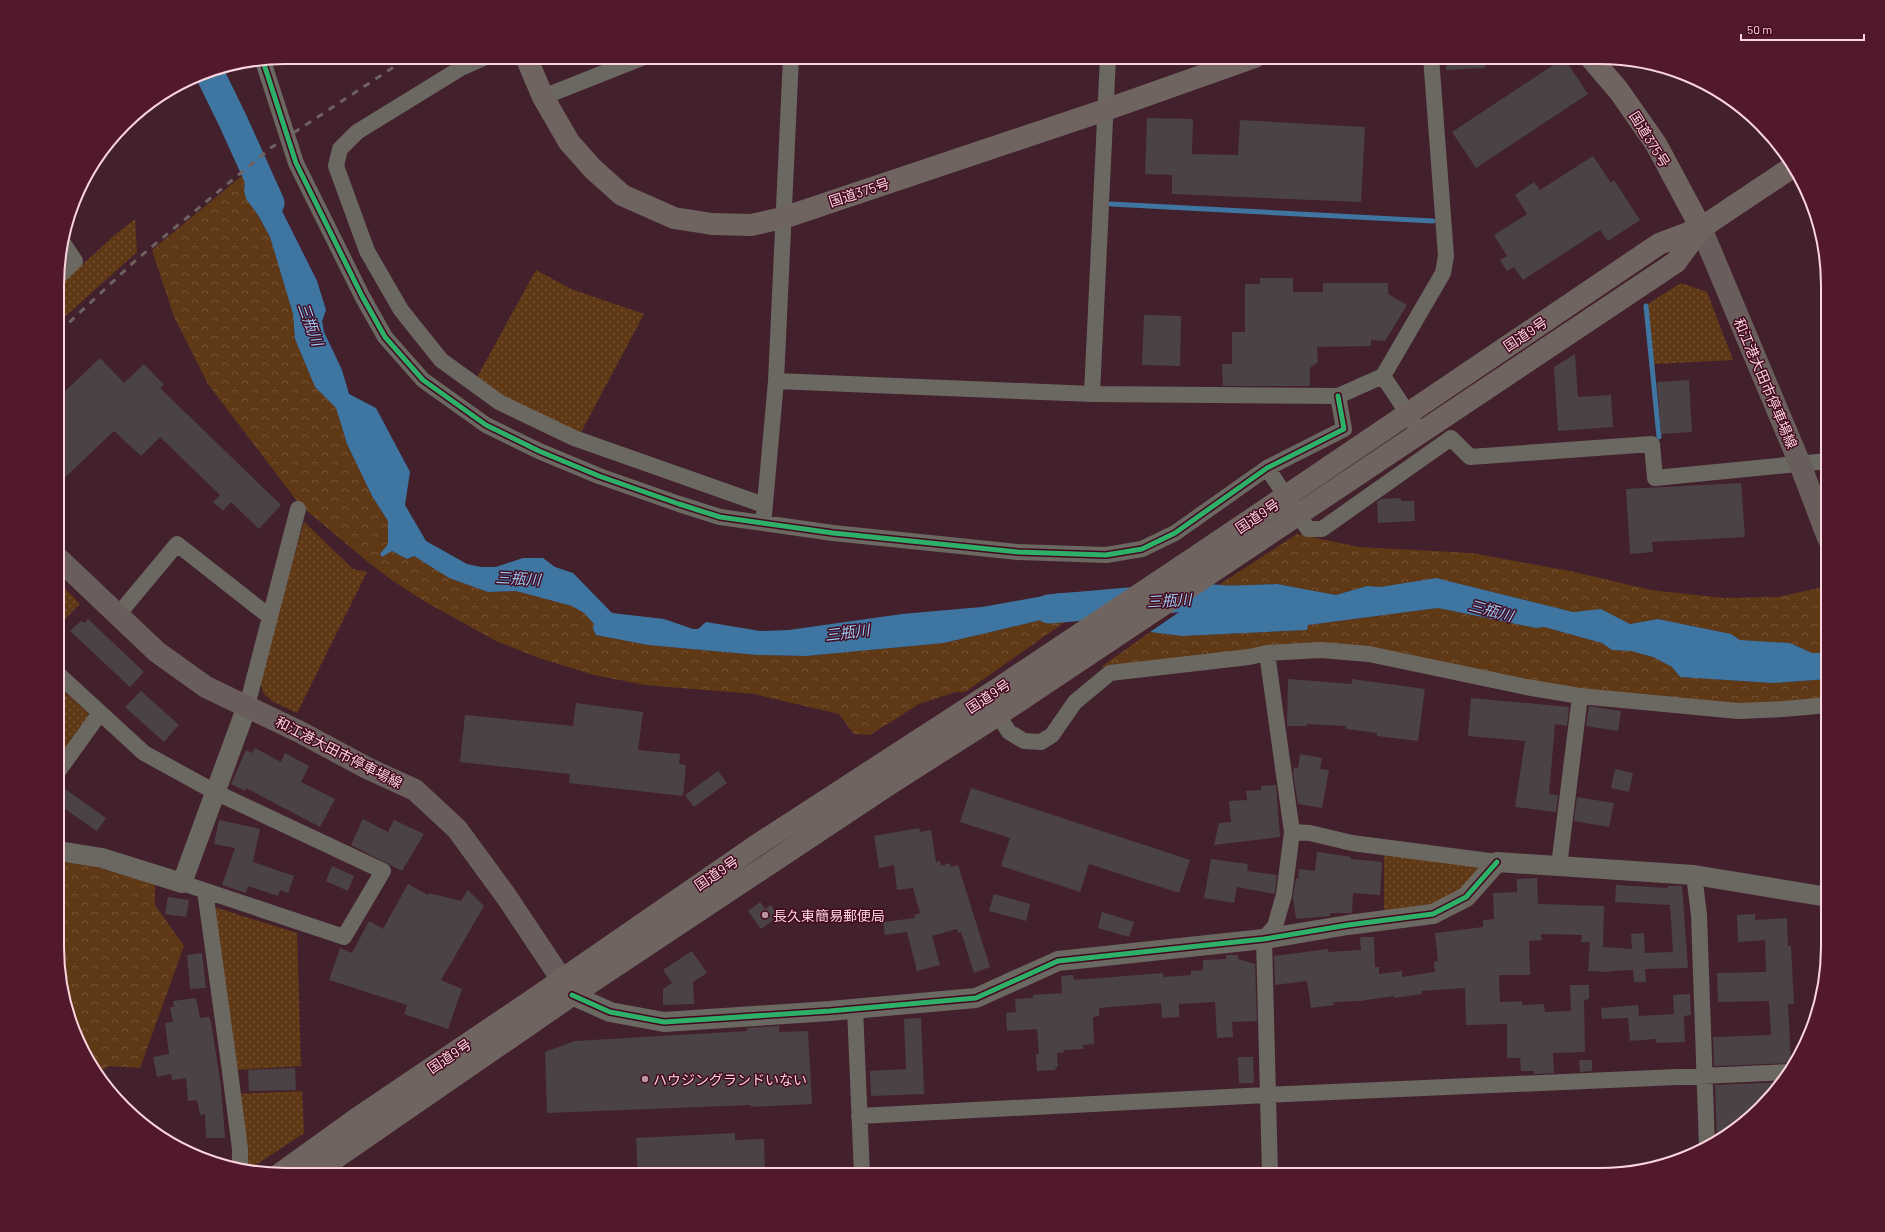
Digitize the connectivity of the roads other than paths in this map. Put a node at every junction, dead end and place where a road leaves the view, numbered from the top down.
1 (470, 64) edge
2 (529, 64) edge
3 (626, 64) edge
4 (791, 64) edge
5 (1108, 64) edge
6 (1235, 64) edge
7 (1432, 64) edge
8 (1596, 64) edge
9 (264, 65) edge
10 (543, 97) junction
11 (1105, 110) junction
12 (1788, 170) edge
13 (783, 218) junction
14 (1701, 228) junction
15 (67, 250) edge
16 (64, 271) edge
17 (1383, 376) junction
18 (776, 381) junction
19 (1092, 394) junction
20 (1338, 396) junction
21 (1408, 414) junction
22 (1421, 433) junction
23 (1821, 462) edge
24 (1800, 464) junction
25 (1267, 468) junction
26 (1286, 497) junction
27 (764, 505) junction
28 (298, 509) dead end
29 (1298, 515) junction
30 (1821, 520) edge
31 (763, 524) junction
32 (64, 563) edge
33 (117, 616) junction
34 (270, 617) junction
35 (1267, 653) junction
36 (64, 680) edge
37 (1580, 696) junction
38 (246, 706) junction
39 (1821, 706) edge
40 (100, 713) junction
41 (998, 715) junction
42 (64, 763) edge
43 (215, 792) junction
44 (1292, 832) junction
45 (64, 852) edge
46 (1496, 862) junction
47 (1559, 866) junction
48 (1694, 875) junction
49 (182, 883) junction
50 (205, 890) junction
51 (1821, 896) edge
52 (1264, 939) junction
53 (567, 987) junction
54 (855, 1008) junction
55 (1782, 1072) edge
56 (1705, 1076) junction
57 (1266, 1095) junction
58 (859, 1116) junction
59 (1708, 1140) edge
60 (240, 1163) edge
61 (288, 1168) edge
62 (321, 1168) edge
63 (862, 1168) edge
64 (1270, 1168) edge

1 - 27 street
2 - 10 highway, 国道375号
3 - 10 street
4 - 13 street
5 - 11 street
6 - 11 highway, 国道375号
7 - 17 street
8 - 14 highway, 国道375号
9 - 31 street
10 - 13 highway, 国道375号
11 - 13 highway, 国道375号
11 - 19 street
12 - 14 highway, 国道9号
13 - 18 street
14 - 21 highway, 国道9号
14 - 22 highway, 国道9号
14 - 24 main road, 和江港大田市停車場線
15 - 16 street
17 - 20 street
17 - 21 street
18 - 19 street
18 - 27 street
19 - 20 street
20 - 25 street
21 - 22 street
21 - 26 highway, 国道9号
22 - 29 highway, 国道9号
23 - 24 street
24 - 29 street
24 - 30 main road, 和江港大田市停車場線
25 - 26 street
25 - 31 street
26 - 29 street
26 - 53 highway, 国道9号
27 - 31 street
28 - 34 street
29 - 41 highway, 国道9号
32 - 33 main road, 和江港大田市停車場線
33 - 34 street
33 - 38 main road, 和江港大田市停車場線
34 - 38 street
35 - 37 street
35 - 41 street
35 - 44 street
36 - 40 street
37 - 39 street
37 - 47 street
38 - 43 street
38 - 53 main road, 和江港大田市停車場線
40 - 42 street
40 - 43 street
41 - 53 highway, 国道9号
43 - 49 street
43 - 50 street
44 - 46 street
44 - 52 street
45 - 49 street
46 - 47 street
46 - 52 street
47 - 48 street
48 - 51 street
48 - 56 street
49 - 50 street
50 - 60 street
52 - 54 street
52 - 57 street
53 - 54 street
53 - 61 highway, 国道9号
53 - 62 highway, 国道9号
54 - 58 street
55 - 56 street
56 - 57 street
56 - 59 street
57 - 58 street
57 - 64 street
58 - 63 street

